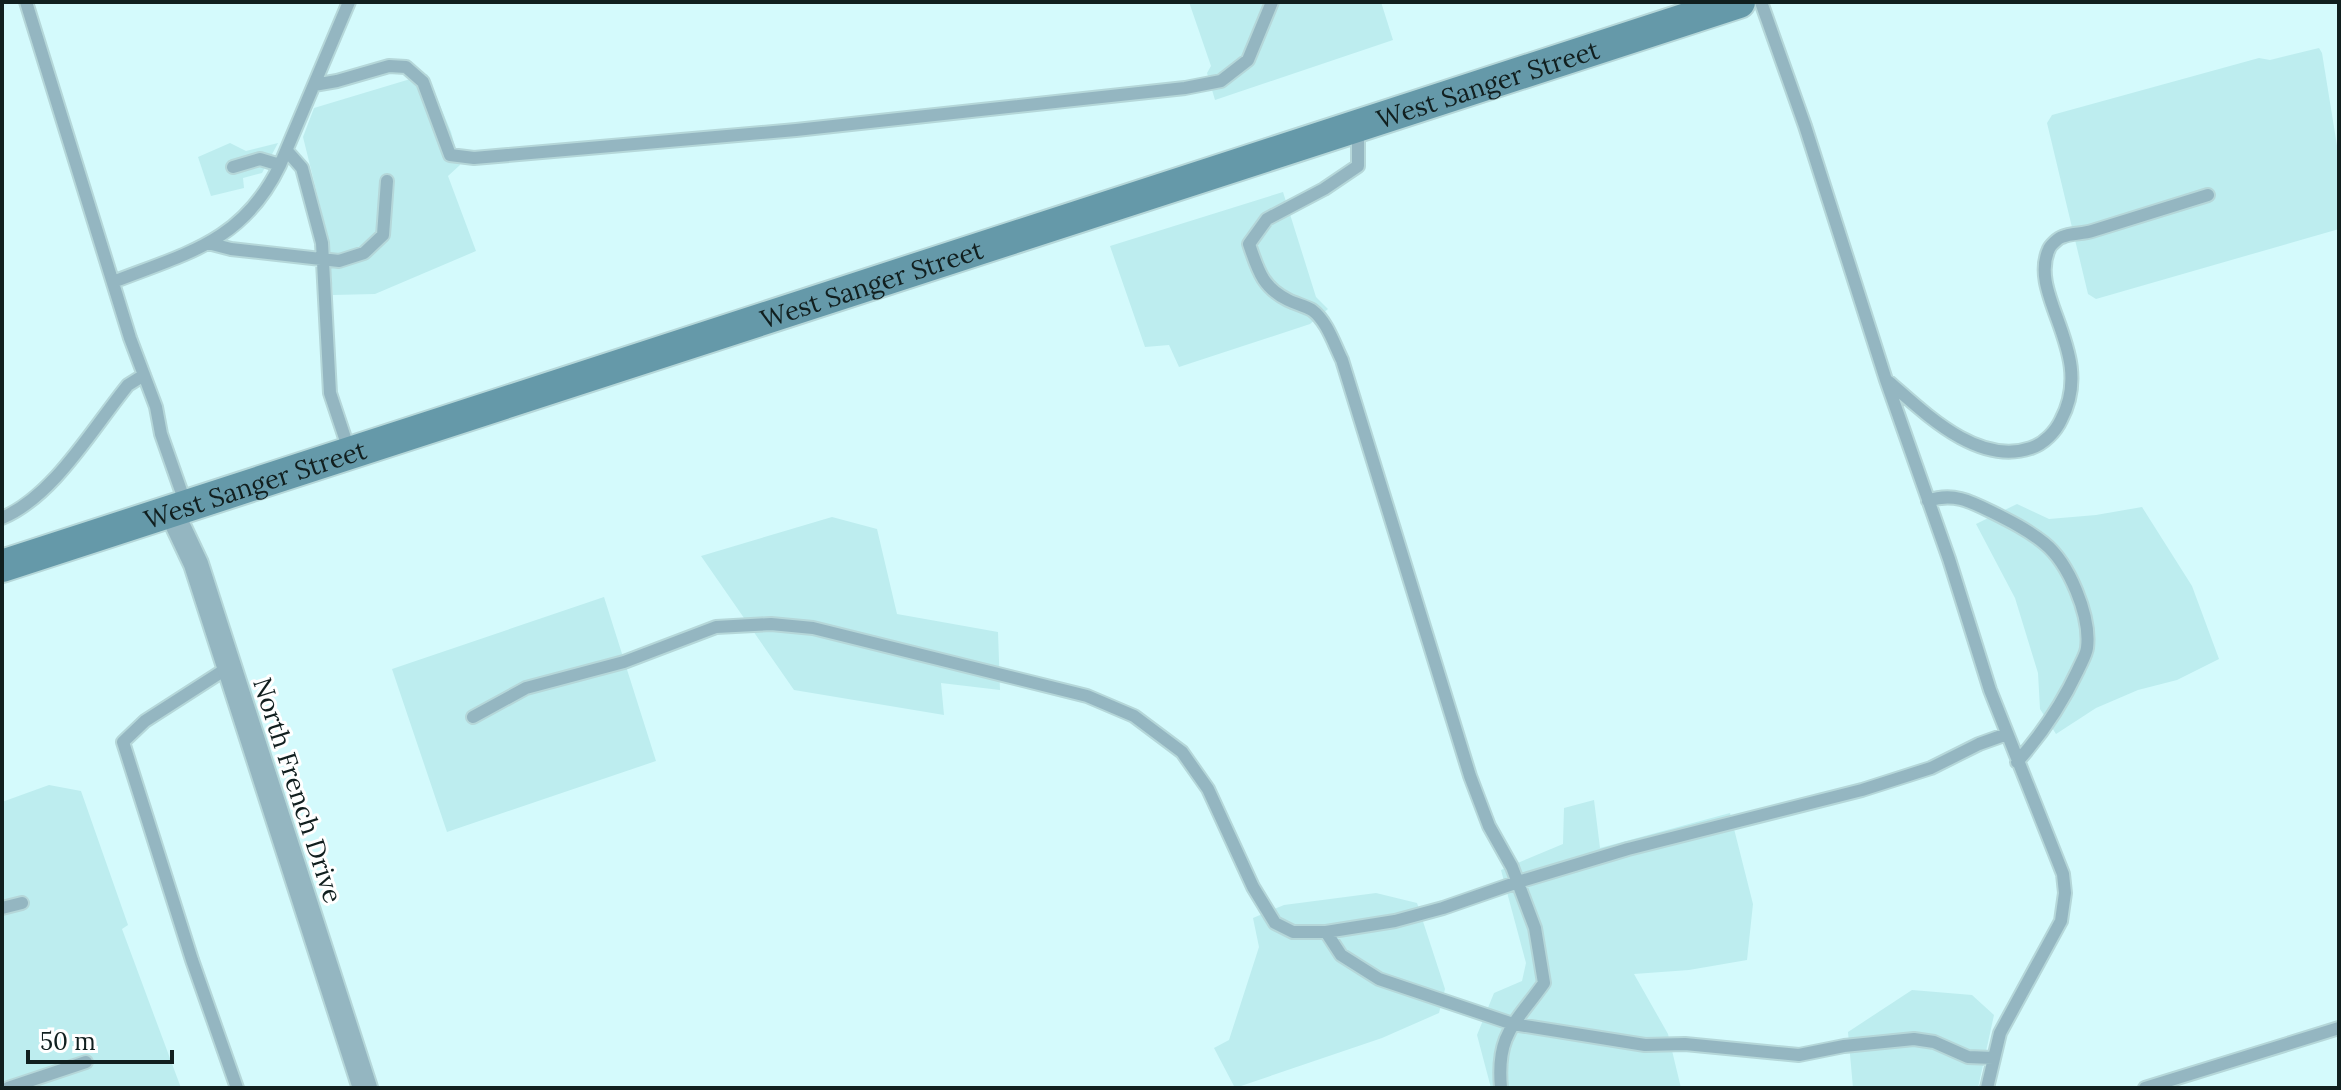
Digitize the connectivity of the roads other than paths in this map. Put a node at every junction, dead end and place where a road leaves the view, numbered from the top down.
1 (26, 2) edge
2 (349, 2) edge
3 (1272, 2) edge
4 (1739, 2) edge
5 (1761, 2) edge
6 (314, 85) junction
7 (1358, 128) junction
8 (287, 151) junction
9 (280, 165) junction
10 (233, 167) dead end
11 (387, 181) dead end
12 (2208, 195) dead end
13 (208, 243) junction
14 (323, 258) junction
15 (113, 282) junction
16 (144, 375) junction
17 (1886, 380) junction
18 (350, 453) junction
19 (1928, 501) junction
20 (179, 508) junction
21 (2, 518) edge
22 (2, 566) edge
23 (229, 667) junction
24 (473, 717) dead end
25 (2007, 734) junction
26 (2017, 762) junction
27 (1518, 882) junction
28 (22, 903) dead end
29 (2, 908) edge
30 (1326, 932) junction
31 (1513, 1024) junction
32 (2339, 1028) edge
33 (1993, 1058) junction
34 (86, 1062) dead end
35 (8, 1088) edge
36 (237, 1088) edge
37 (365, 1088) edge
38 (1501, 1088) edge
39 (1987, 1088) edge
40 (2145, 1088) edge

1 - 15 lane
2 - 6 lane
3 - 6 lane
4 - 7 main road, West Sanger Street
5 - 17 lane
6 - 8 lane
7 - 18 main road, West Sanger Street
7 - 27 lane
8 - 9 lane
8 - 14 lane
9 - 10 lane
9 - 13 lane
11 - 14 lane
12 - 17 lane
13 - 14 lane
13 - 15 lane
14 - 18 lane
15 - 16 lane
16 - 20 lane
16 - 21 lane
17 - 19 lane
18 - 20 main road, West Sanger Street
19 - 25 lane
19 - 26 lane
20 - 22 main road, West Sanger Street
20 - 23 street, North French Drive
23 - 36 lane
23 - 37 street, North French Drive
24 - 30 lane
25 - 26 lane
25 - 27 lane
26 - 33 lane
27 - 30 lane
27 - 31 lane
28 - 29 lane
30 - 31 lane
31 - 33 lane
31 - 38 lane
32 - 40 lane
33 - 39 lane
34 - 35 lane

